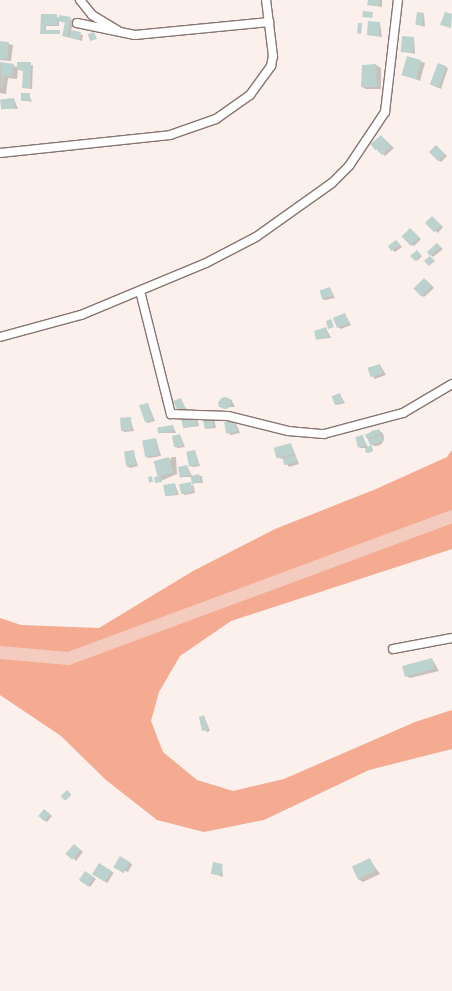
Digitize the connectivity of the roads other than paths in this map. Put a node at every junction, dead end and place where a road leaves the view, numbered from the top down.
1 (80, 0) edge
2 (266, 0) edge
3 (398, 0) edge
4 (269, 22) junction
5 (77, 23) dead end
6 (121, 33) junction
7 (0, 153) edge
8 (140, 291) junction
9 (0, 337) edge
10 (452, 384) edge
11 (452, 638) edge
12 (393, 649) dead end

1 - 6 street
2 - 4 street
3 - 8 street
4 - 6 street
4 - 7 street
5 - 6 street
8 - 9 street
8 - 10 street
11 - 12 street

